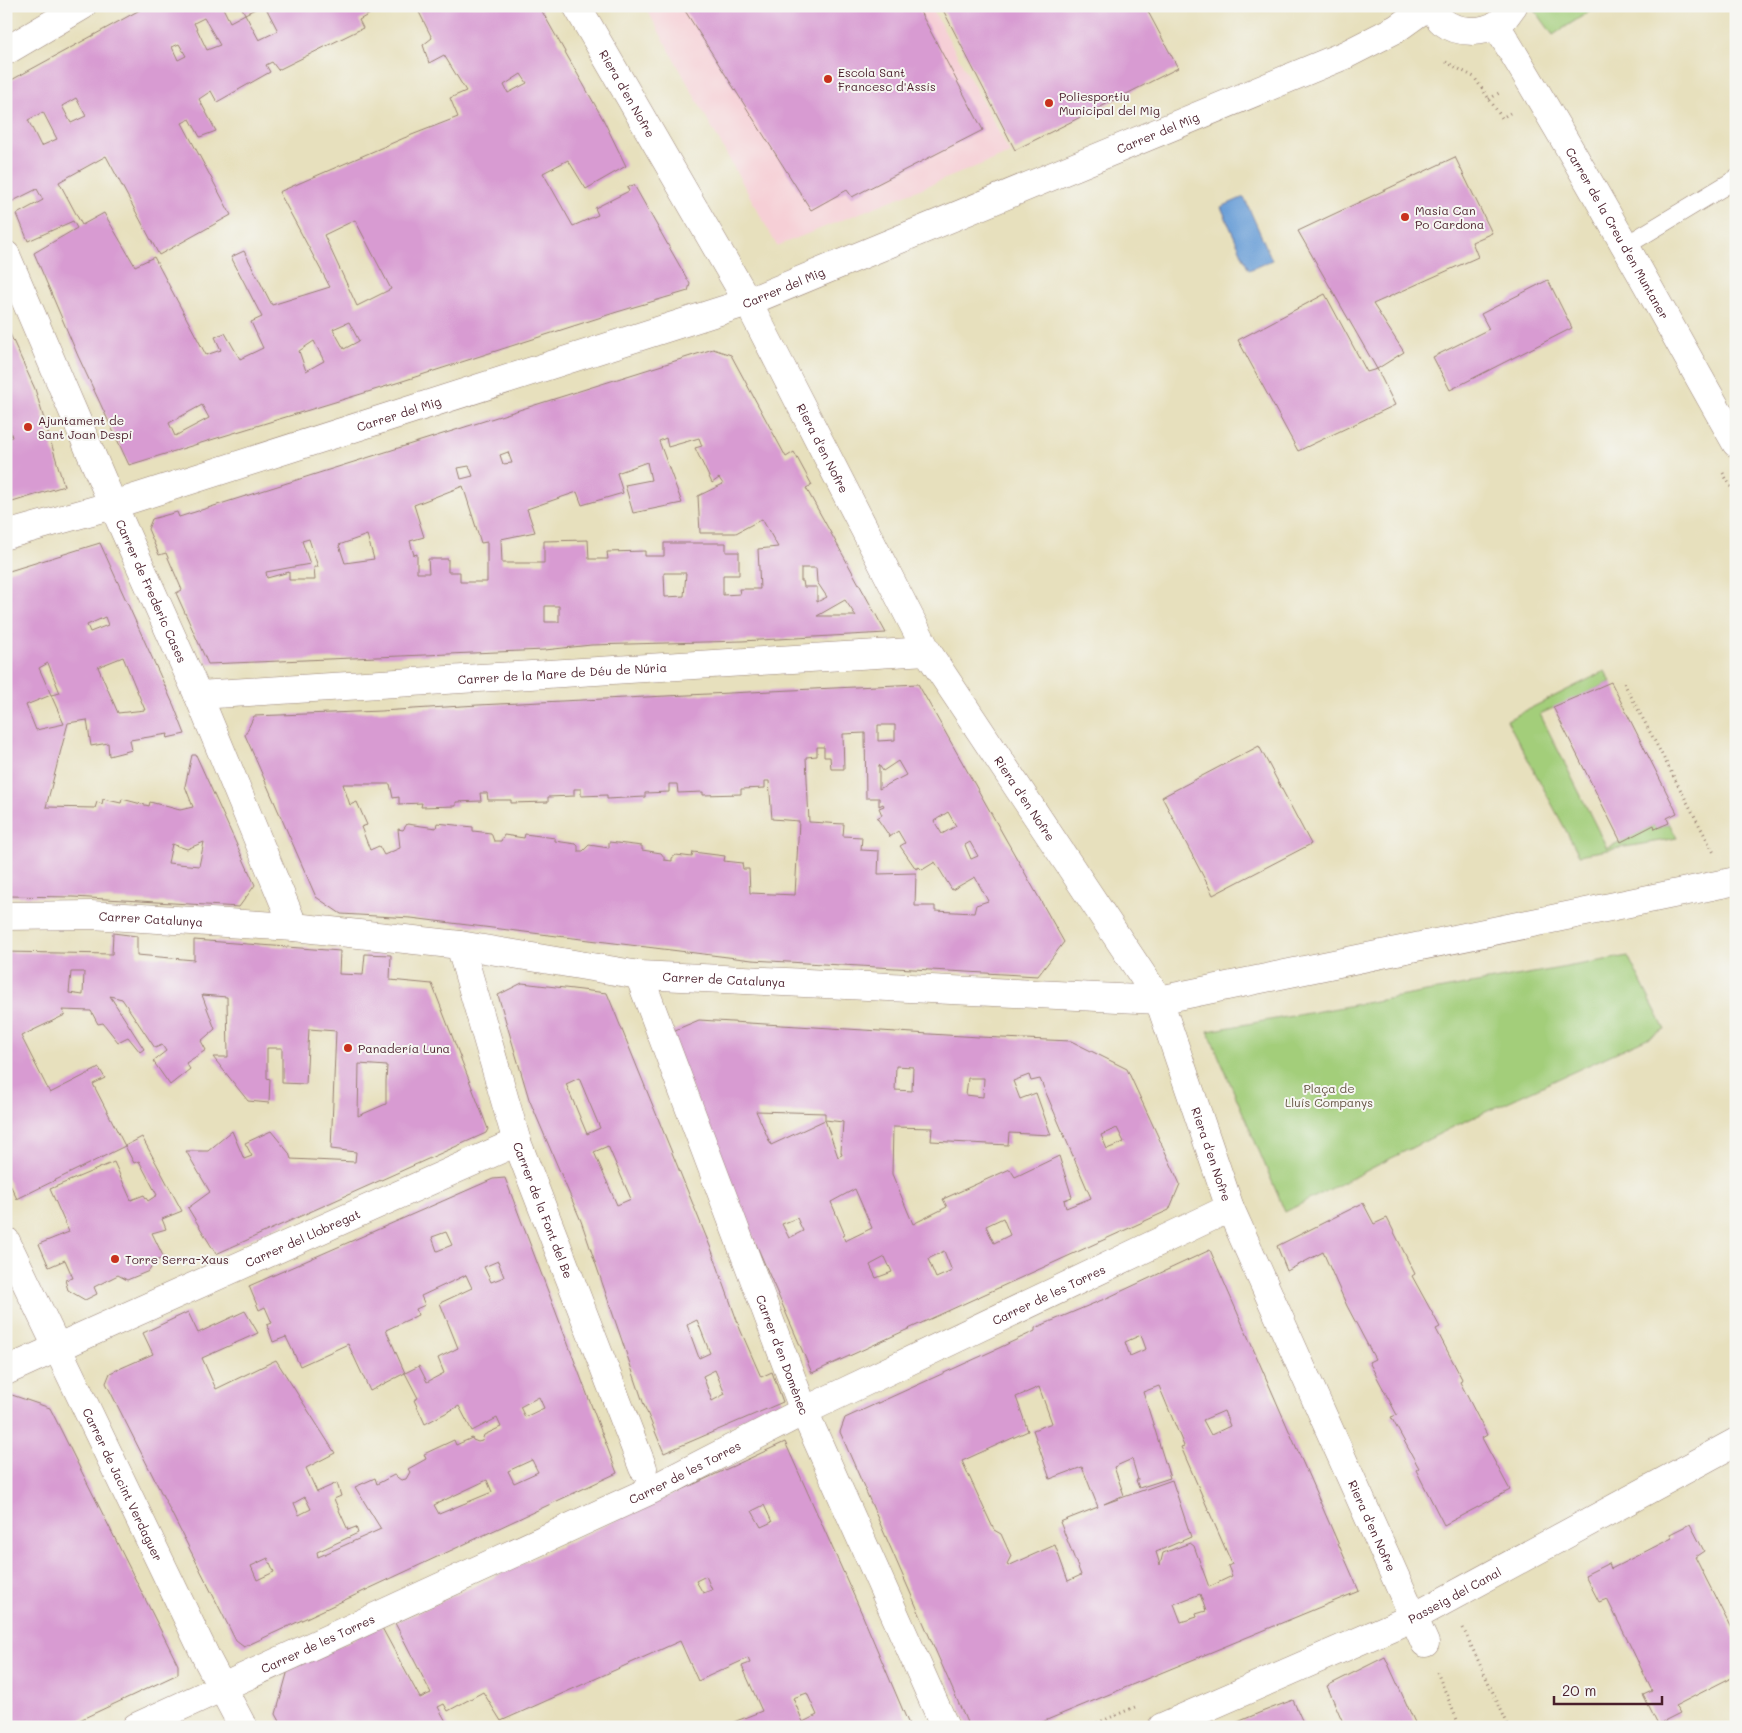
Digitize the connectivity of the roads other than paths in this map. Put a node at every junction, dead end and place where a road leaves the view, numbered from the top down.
1 (82, 6) edge
2 (576, 6) edge
3 (1423, 10) edge
4 (1504, 16) edge
5 (6, 51) edge
6 (1736, 180) edge
7 (1625, 246) junction
8 (6, 256) edge
9 (748, 302) junction
10 (1736, 444) edge
11 (113, 505) junction
12 (6, 535) edge
13 (926, 651) junction
14 (198, 695) junction
15 (1733, 881) edge
16 (6, 916) edge
17 (294, 927) junction
18 (460, 945) junction
19 (639, 975) junction
20 (1159, 1000) junction
21 (517, 1142) junction
22 (1230, 1208) junction
23 (6, 1241) edge
24 (58, 1347) junction
25 (6, 1371) edge
26 (804, 1411) junction
27 (1736, 1442) edge
28 (643, 1468) dead end
29 (1414, 1617) junction
30 (1425, 1643) road end
31 (221, 1688) junction
32 (136, 1727) edge
33 (243, 1727) edge
34 (945, 1727) edge
35 (1162, 1727) edge

1 - 5 street
2 - 9 street, Riera d'en Nofre
3 - 4 street
3 - 9 street, Carrer del Mig
4 - 7 street, Carrer de la Creu d'en Muntaner
6 - 7 lane
7 - 10 street, Carrer de la Creu d'en Muntaner
8 - 11 street, Carrer de Frederic Cases
9 - 11 street, Carrer del Mig
9 - 13 street, Riera d'en Nofre
11 - 12 street, Carrer del Mig
11 - 14 street, Carrer de Frederic Cases
13 - 14 street, Carrer de la Mare de Déu de Núria
13 - 20 street, Riera d'en Nofre
14 - 17 street, Carrer de Frederic Cases
15 - 20 street
16 - 17 street, Carrer Catalunya
17 - 18 street, Carrer de Catalunya
18 - 19 street, Carrer de Catalunya
18 - 21 street, Carrer de la Font del Be
19 - 20 street, Carrer de Catalunya
19 - 26 street, Carrer d'en Domènec
20 - 22 street, Riera d'en Nofre
21 - 24 street, Carrer del Llobregat
21 - 28 street, Carrer de la Font del Be
22 - 26 street, Carrer de les Torres
22 - 29 street, Riera d'en Nofre
23 - 24 street, Carrer de Jacint Verdaguer
24 - 25 street, Carrer del Llobregat
24 - 31 street, Carrer de Jacint Verdaguer
26 - 31 street, Carrer de les Torres
26 - 34 street, Carrer d'en Domènec
27 - 29 street, Passeig del Canal
29 - 30 street, Riera d'en Nofre
29 - 35 street, Passeig del Canal
31 - 32 street, Carrer de les Torres
31 - 33 street, Carrer de Jacint Verdaguer

